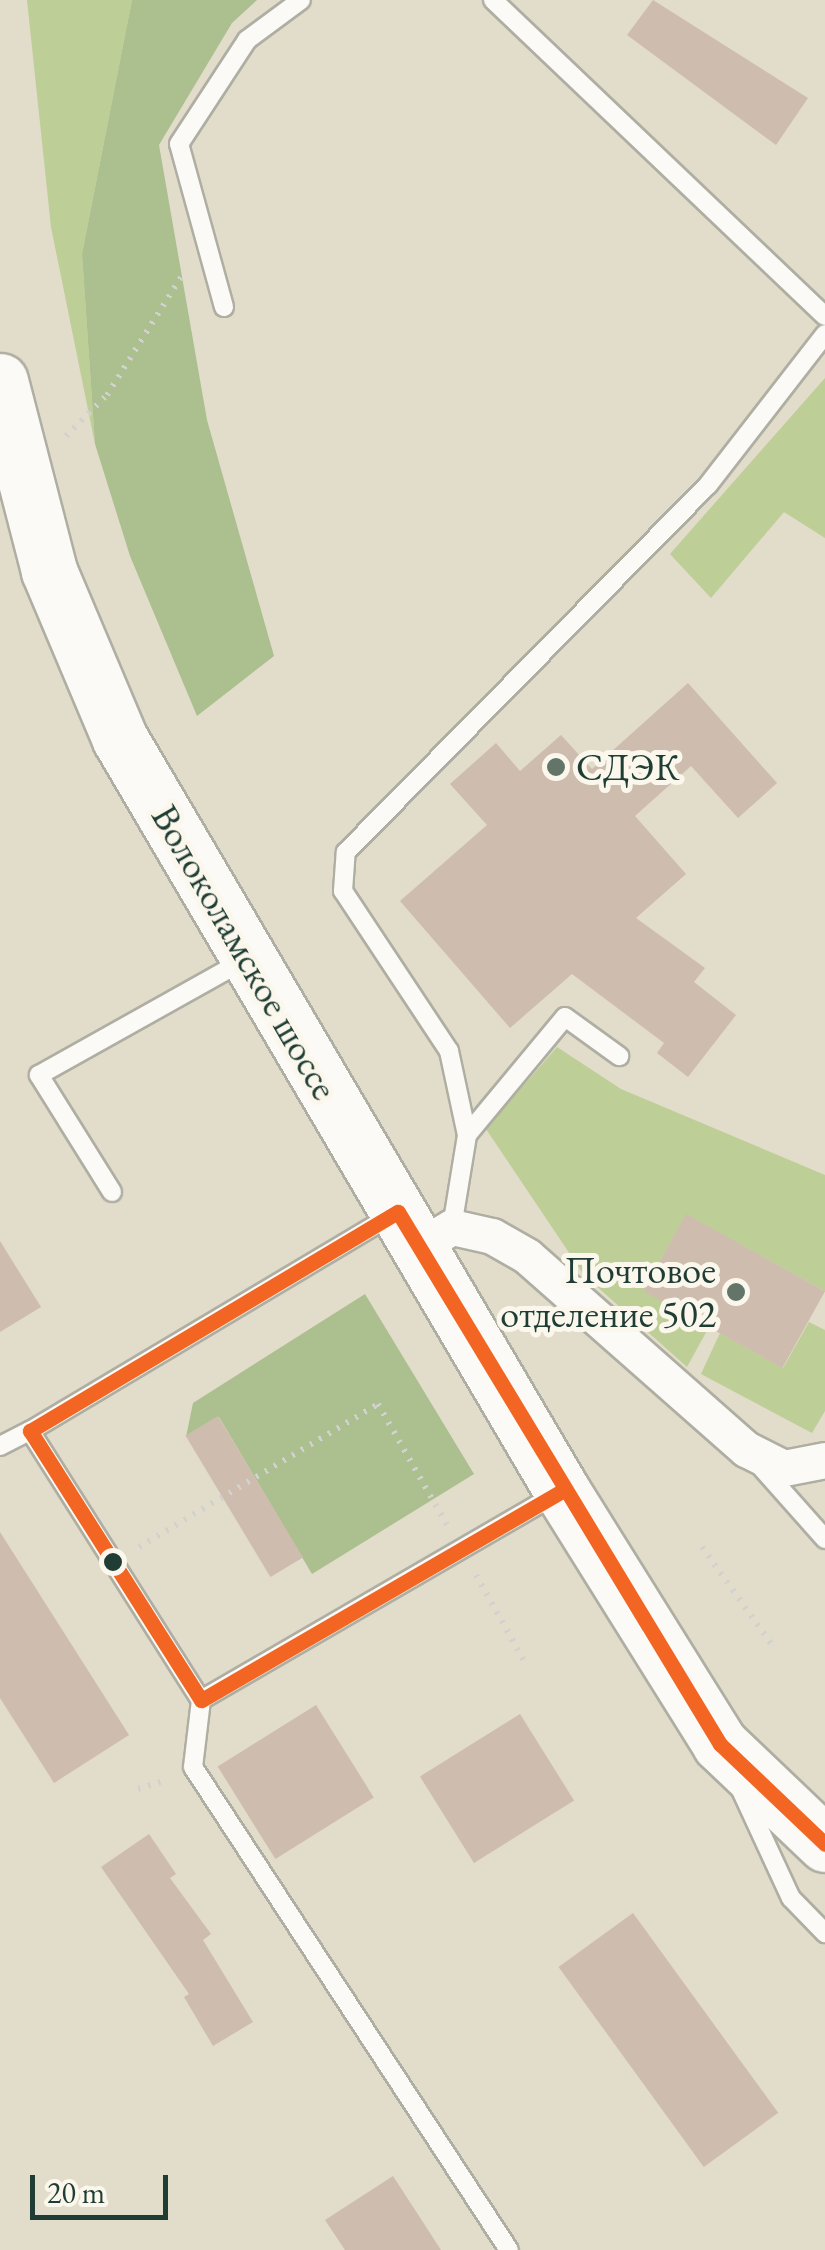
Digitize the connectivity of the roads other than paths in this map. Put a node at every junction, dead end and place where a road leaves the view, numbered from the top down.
1 (301, 0) edge
2 (494, 0) edge
3 (224, 307) dead end
4 (825, 316) edge
5 (825, 334) edge
6 (0, 381) edge
7 (248, 958) junction
8 (619, 1056) dead end
9 (467, 1135) junction
10 (112, 1192) dead end
11 (423, 1229) junction
12 (30, 1431) junction
13 (0, 1446) edge
14 (746, 1449) junction
15 (825, 1460) edge
16 (562, 1491) junction
17 (825, 1539) edge
18 (201, 1700) junction
19 (720, 1744) junction
20 (825, 1844) edge
21 (825, 1933) edge
22 (509, 2250) edge

1 - 3 lane
2 - 4 lane
5 - 9 lane
6 - 7 main road, Волоколамское шоссе
7 - 10 lane
7 - 11 main road, Волоколамское шоссе
8 - 9 lane
9 - 11 lane
11 - 12 lane
11 - 14 street
11 - 16 main road, Волоколамское шоссе
12 - 13 lane
12 - 18 lane
14 - 15 street
14 - 17 lane
16 - 18 lane
16 - 19 main road, Волоколамское шоссе
18 - 22 lane
19 - 20 main road, Волоколамское шоссе
19 - 21 lane

